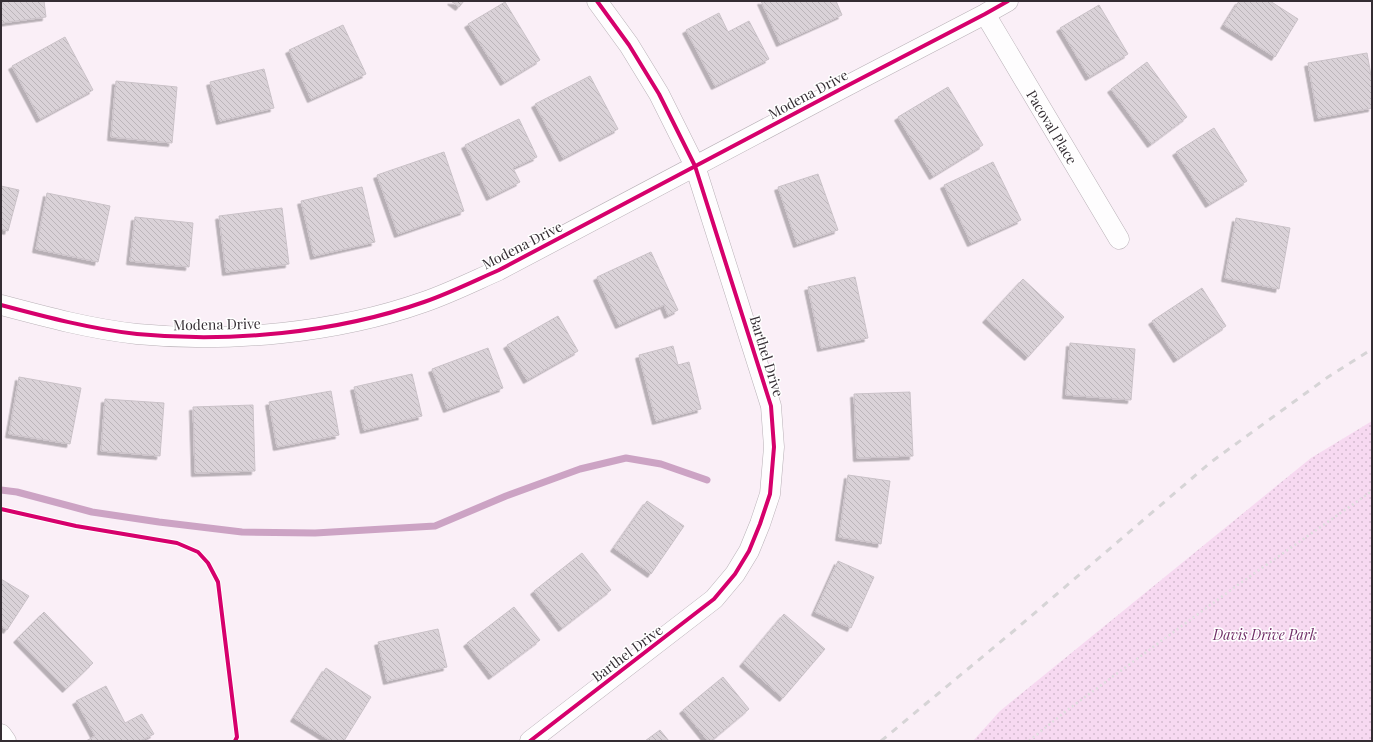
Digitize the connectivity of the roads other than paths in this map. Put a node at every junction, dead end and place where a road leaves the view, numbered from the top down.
1 (597, 1) edge
2 (1008, 1) edge
3 (985, 14) junction
4 (695, 166) junction
5 (1120, 239) dead end
6 (1, 305) edge
7 (1, 734) edge
8 (6, 741) edge
9 (530, 741) edge

1 - 4 street, Barthel Drive
2 - 3 street, Modena Drive
3 - 4 street, Modena Drive
3 - 5 street, Pacoval Place
4 - 6 street, Modena Drive
4 - 9 street, Barthel Drive
7 - 8 street

